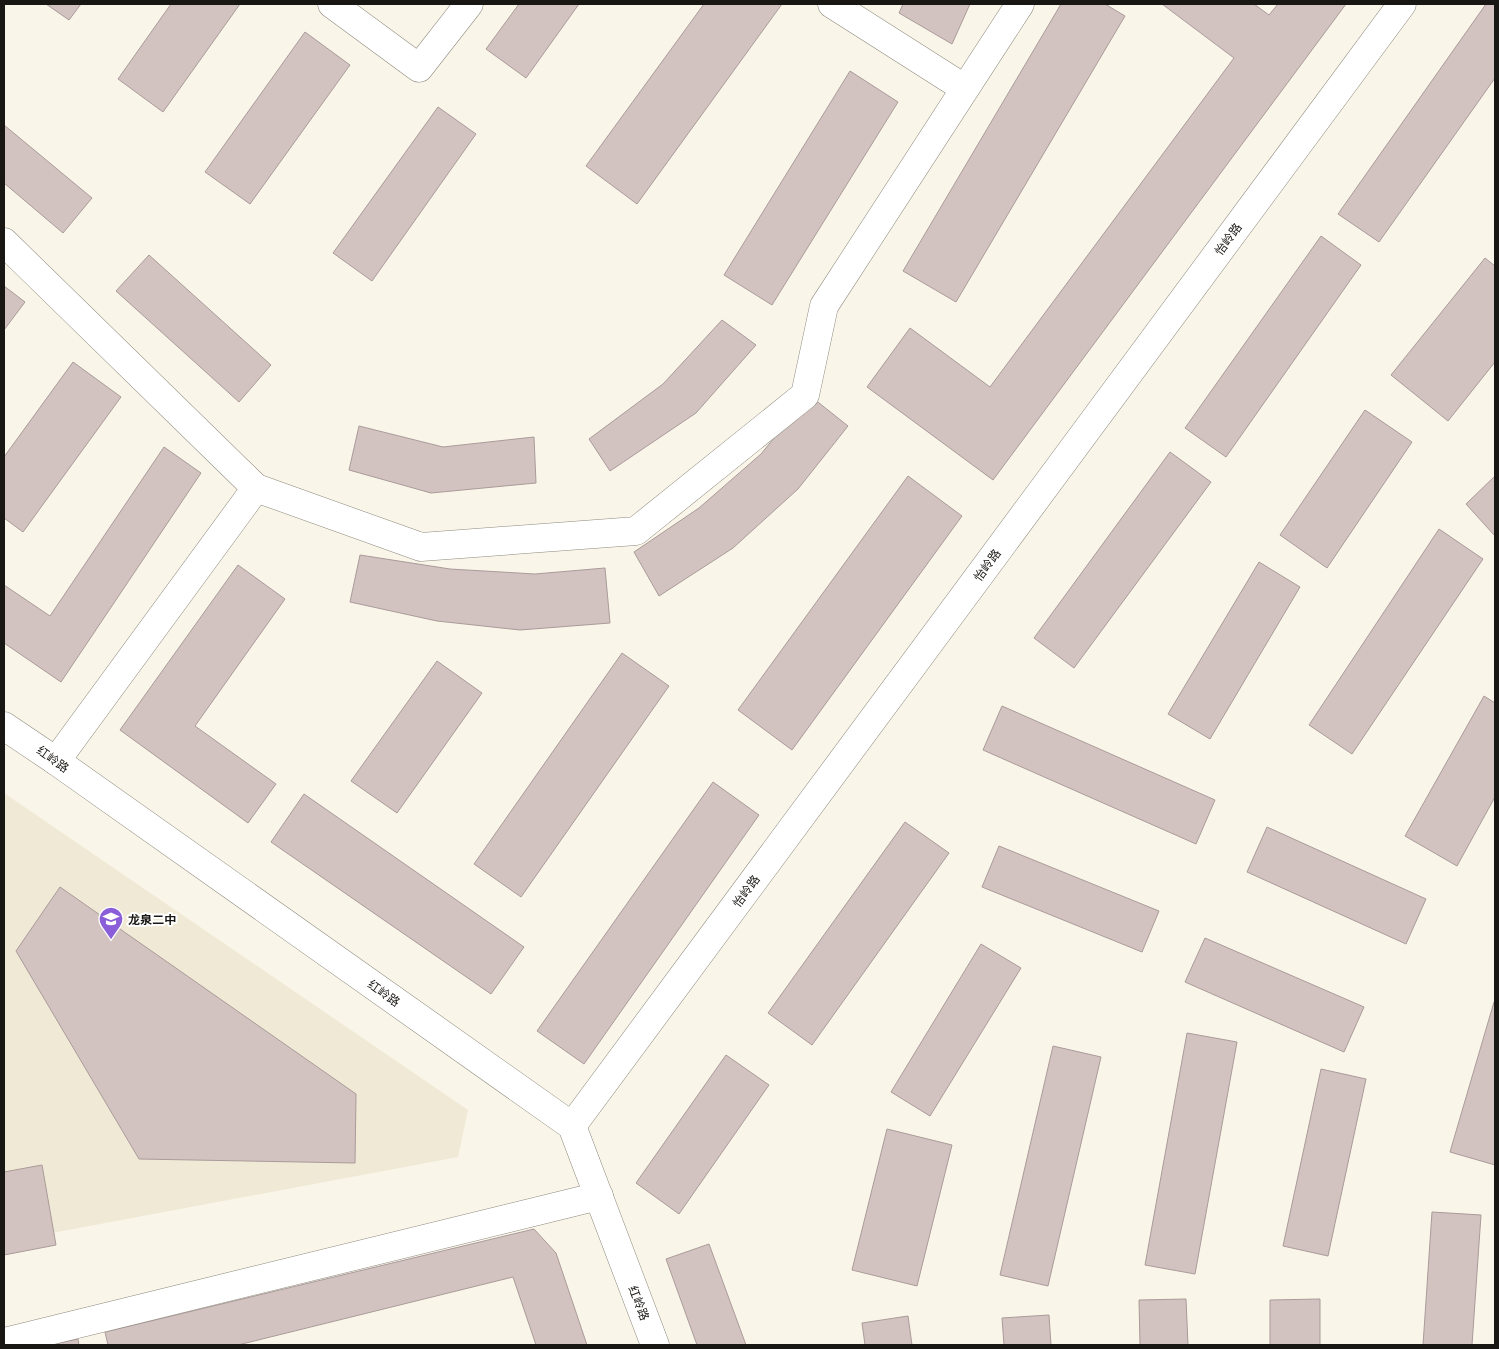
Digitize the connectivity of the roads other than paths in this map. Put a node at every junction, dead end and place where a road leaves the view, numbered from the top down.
1 (332, 4) edge
2 (468, 4) edge
3 (832, 4) edge
4 (1020, 4) edge
5 (1402, 4) edge
6 (964, 88) junction
7 (4, 242) edge
8 (256, 488) junction
9 (4, 726) edge
10 (56, 761) junction
11 (572, 1126) junction
12 (598, 1196) junction
13 (4, 1342) edge
14 (655, 1345) edge

1 - 2 street
3 - 6 street
4 - 6 street
5 - 11 street, 怡岭路
6 - 8 street
7 - 8 street
8 - 10 street
9 - 10 street, 红岭路
10 - 11 street, 红岭路
11 - 12 street, 红岭路
12 - 13 street
12 - 14 street, 红岭路

